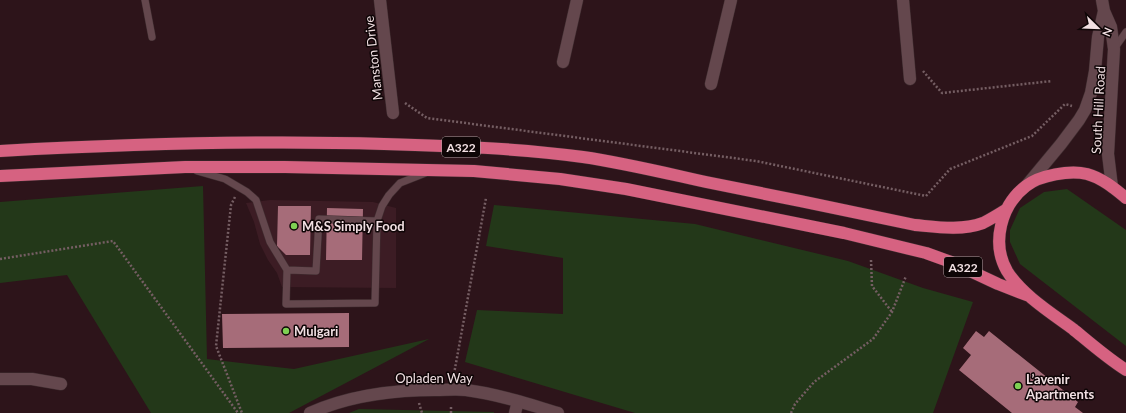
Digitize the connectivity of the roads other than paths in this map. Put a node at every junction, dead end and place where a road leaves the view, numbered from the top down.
1 (144, 0) edge
2 (380, 0) edge
3 (577, 0) edge
4 (731, 0) edge
5 (903, 0) edge
6 (1103, 6) edge
7 (1126, 32) edge
8 (152, 37) dead end
9 (1114, 49) junction
10 (563, 62) dead end
11 (910, 79) dead end
12 (711, 84) dead end
13 (393, 109) road end
14 (0, 151) edge
15 (185, 167) junction
16 (434, 170) junction
17 (0, 176) edge
18 (1027, 184) junction
19 (1112, 187) junction
20 (1126, 198) edge
21 (1007, 208) junction
22 (377, 220) junction
23 (287, 270) junction
24 (1029, 296) junction
25 (1126, 370) edge
26 (0, 379) edge
27 (61, 384) dead end
28 (518, 401) junction
29 (310, 413) edge
30 (515, 413) edge
31 (558, 413) edge

1 - 8 lane
2 - 13 street, Manston Drive
3 - 10 street
4 - 12 street
5 - 11 street
6 - 9 street, South Hill Road
6 - 18 street, South Hill Road
7 - 9 lane
9 - 19 street, South Hill Road
14 - 21 highway, A322
15 - 16 highway, A322
15 - 17 highway, A322
15 - 23 lane
16 - 22 lane
16 - 24 highway, A322
18 - 19 highway, A322
18 - 21 highway, A322
19 - 20 highway, A322
21 - 24 highway, A322
22 - 23 lane
22 - 23 lane
24 - 25 highway, A322
26 - 27 street
28 - 29 street, Opladen Way
28 - 30 street
28 - 31 street, Opladen Way

